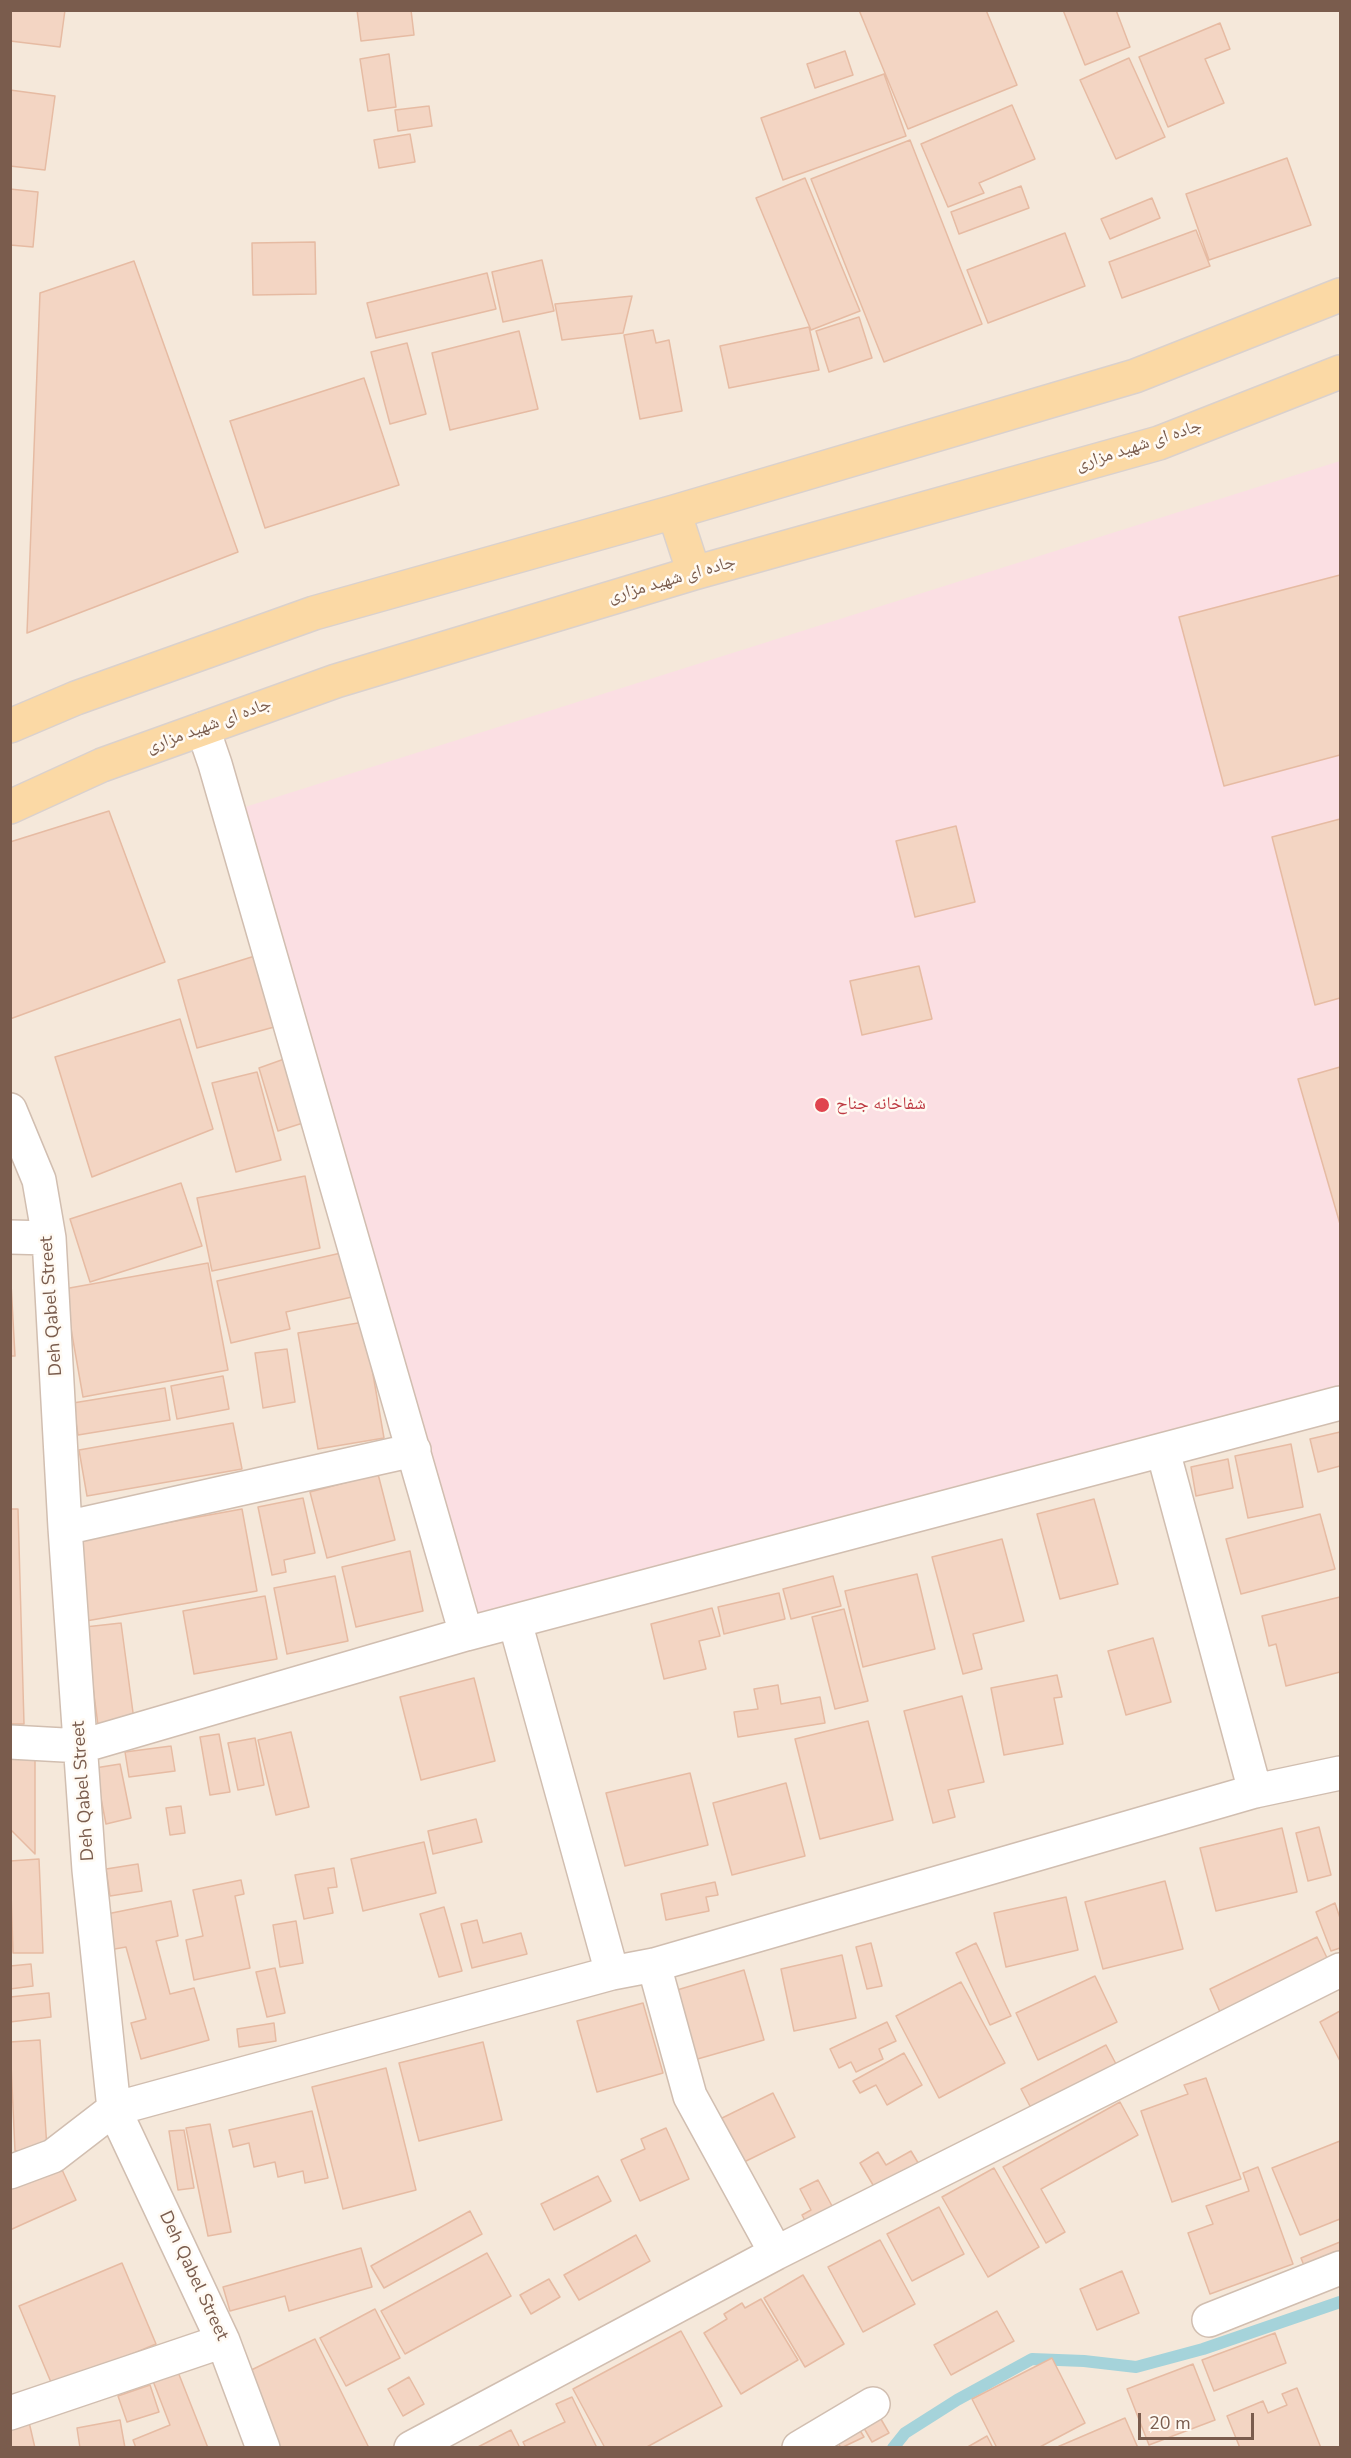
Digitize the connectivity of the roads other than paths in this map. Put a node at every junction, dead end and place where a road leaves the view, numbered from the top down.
1 (1341, 295) edge
2 (1341, 372) edge
3 (674, 512) junction
4 (694, 573) junction
5 (10, 726) edge
6 (203, 729) junction
7 (10, 807) edge
8 (10, 1110) edge
9 (10, 1237) edge
10 (49, 1238) junction
11 (1341, 1403) edge
12 (414, 1450) junction
13 (1163, 1452) junction
14 (65, 1528) junction
15 (515, 1622) junction
16 (466, 1634) junction
17 (10, 1742) edge
18 (82, 1746) junction
19 (1341, 1773) edge
20 (1256, 1791) junction
21 (654, 1965) junction
22 (1341, 1970) edge
23 (612, 1973) junction
24 (114, 2109) junction
25 (10, 2172) edge
26 (776, 2253) junction
27 (1341, 2268) edge
28 (1209, 2320) dead end
29 (223, 2341) junction
30 (873, 2404) dead end
31 (10, 2412) edge
32 (263, 2448) edge
33 (411, 2448) edge
34 (799, 2448) edge

1 - 3 main road
2 - 4 main road, جاده ای شهید مزاری
3 - 4 main road
3 - 5 main road
4 - 6 main road, جاده ای شهید مزاری
6 - 7 main road, جاده ای شهید مزاری
6 - 12 street
8 - 10 street, Deh Qabel Street
9 - 10 street
10 - 14 street, Deh Qabel Street
11 - 13 street
12 - 14 street
12 - 16 street
13 - 15 street
13 - 20 street
14 - 18 street, Deh Qabel Street
15 - 16 street
15 - 23 street
16 - 18 street
17 - 18 street
18 - 24 street, Deh Qabel Street
19 - 20 street
20 - 21 street
21 - 23 street
21 - 26 street
22 - 26 street
23 - 24 street
24 - 25 street
24 - 29 street, Deh Qabel Street
26 - 33 street
27 - 28 street
29 - 31 street
29 - 32 street, Deh Qabel Street
30 - 34 street

